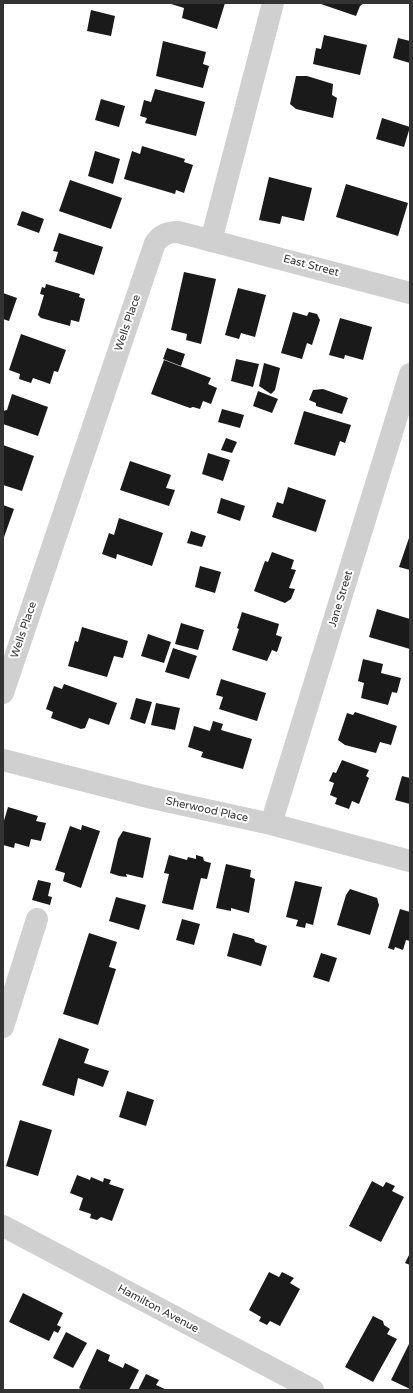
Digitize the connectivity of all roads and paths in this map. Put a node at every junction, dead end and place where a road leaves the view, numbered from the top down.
1 (273, 3) edge
2 (211, 241) junction
3 (410, 293) edge
4 (410, 374) edge
5 (3, 693) edge
6 (3, 760) edge
7 (271, 824) junction
8 (410, 862) edge
9 (37, 920) dead end
10 (3, 1027) edge
11 (3, 1226) edge
12 (313, 1390) edge

1 - 2 street
2 - 3 street, East Street
2 - 5 street, Wells Place
4 - 7 street, Jane Street
6 - 7 street, Sherwood Place
7 - 8 street, Sherwood Place
9 - 10 street
11 - 12 street, Hamilton Avenue

